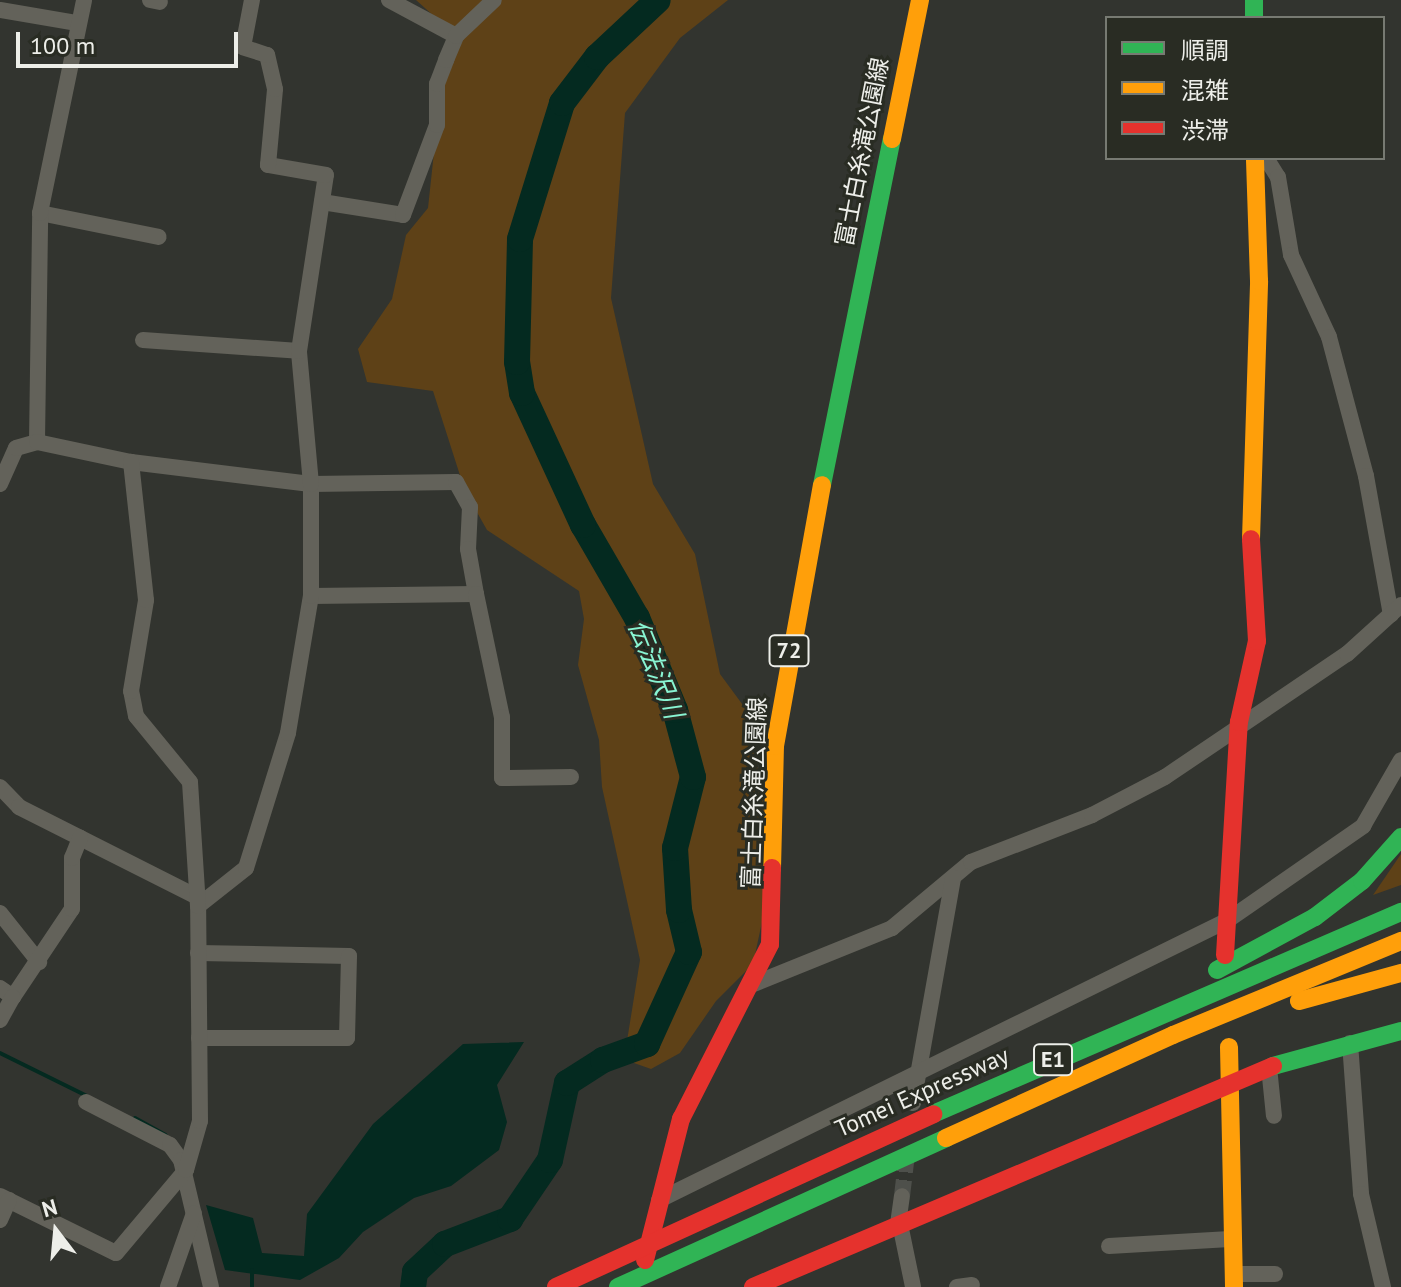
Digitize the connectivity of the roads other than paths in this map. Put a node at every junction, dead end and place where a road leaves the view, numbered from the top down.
1 (84, 0) edge
2 (252, 0) edge
3 (389, 0) edge
4 (494, 0) edge
5 (920, 0) edge
6 (409, 5) edge
7 (0, 10) edge
8 (76, 23) junction
9 (456, 36) junction
10 (1255, 160) edge
11 (1267, 160) edge
12 (322, 202) junction
13 (40, 213) junction
14 (159, 237) dead end
15 (143, 340) dead end
16 (299, 351) junction
17 (37, 442) junction
18 (8, 446) edge
19 (131, 462) junction
20 (0, 484) edge
21 (311, 484) junction
22 (476, 594) junction
23 (311, 596) junction
24 (1396, 610) edge
25 (1239, 722) junction
26 (1401, 760) edge
27 (571, 777) dead end
28 (0, 787) edge
29 (1401, 837) edge
30 (80, 838) junction
31 (953, 878) junction
32 (198, 902) junction
33 (1401, 912) edge
34 (0, 913) edge
35 (1228, 920) junction
36 (1401, 941) edge
37 (198, 953) junction
38 (1225, 955) dead end
39 (39, 962) junction
40 (1401, 973) edge
41 (751, 985) junction
42 (7, 992) edge
43 (0, 1020) edge
44 (1401, 1031) edge
45 (199, 1038) junction
46 (1350, 1043) junction
47 (1229, 1047) dead end
48 (1269, 1067) junction
49 (916, 1078) junction
50 (1228, 1082) junction
51 (962, 1100) junction
52 (86, 1102) dead end
53 (913, 1103) dead end
54 (1274, 1116) dead end
55 (913, 1151) junction
56 (186, 1170) junction
57 (902, 1196) tunnel mouth
58 (4, 1198) edge
59 (659, 1200) junction
60 (195, 1212) junction
61 (0, 1220) edge
62 (899, 1224) junction
63 (1230, 1239) junction
64 (1109, 1246) dead end
65 (1275, 1274) dead end
66 (1234, 1281) edge
67 (168, 1287) edge
68 (211, 1287) edge
69 (556, 1287) edge
70 (618, 1287) edge
71 (638, 1287) edge
72 (753, 1287) edge
73 (913, 1287) edge
74 (1383, 1287) edge

1 - 8 street
2 - 12 street
3 - 6 street
4 - 9 street
5 - 41 main road, 富士白糸滝公園線 / 72
6 - 9 street
7 - 8 street
8 - 13 street
9 - 12 street
10 - 25 main road
11 - 24 street
12 - 16 street
13 - 14 street
13 - 17 street
15 - 16 street
16 - 21 street
17 - 18 street
17 - 19 street
18 - 20 street
19 - 21 street
19 - 32 street
21 - 22 street
21 - 23 street
22 - 23 street
22 - 27 street
23 - 32 street
24 - 25 street
25 - 31 street
25 - 35 main road
26 - 35 street
28 - 30 street
29 - 51 main road
30 - 32 street
30 - 39 street
31 - 41 street
31 - 49 street
32 - 37 street
33 - 51 main road, Tomei Expressway / E1
34 - 39 street
35 - 38 main road
35 - 49 street
36 - 55 main road, Tomei Expressway / E1
37 - 45 street
37 - 45 street
39 - 42 street
40 - 55 main road
41 - 59 main road, 富士白糸滝公園線 / 72
42 - 43 street
44 - 46 main road
45 - 56 street
46 - 48 main road
46 - 74 street
47 - 50 main road
48 - 50 main road
48 - 54 street
49 - 53 street
49 - 59 street
50 - 62 main road
50 - 63 main road
51 - 69 main road, Tomei Expressway / E1
52 - 56 street
55 - 70 main road, Tomei Expressway / E1
56 - 58 street
56 - 60 street
57 - 62 street
58 - 61 street
59 - 71 main road, 富士白糸滝公園線 / 72
60 - 67 street
60 - 68 street
62 - 72 main road
62 - 73 street
63 - 64 street
63 - 66 main road
65 - 66 street

